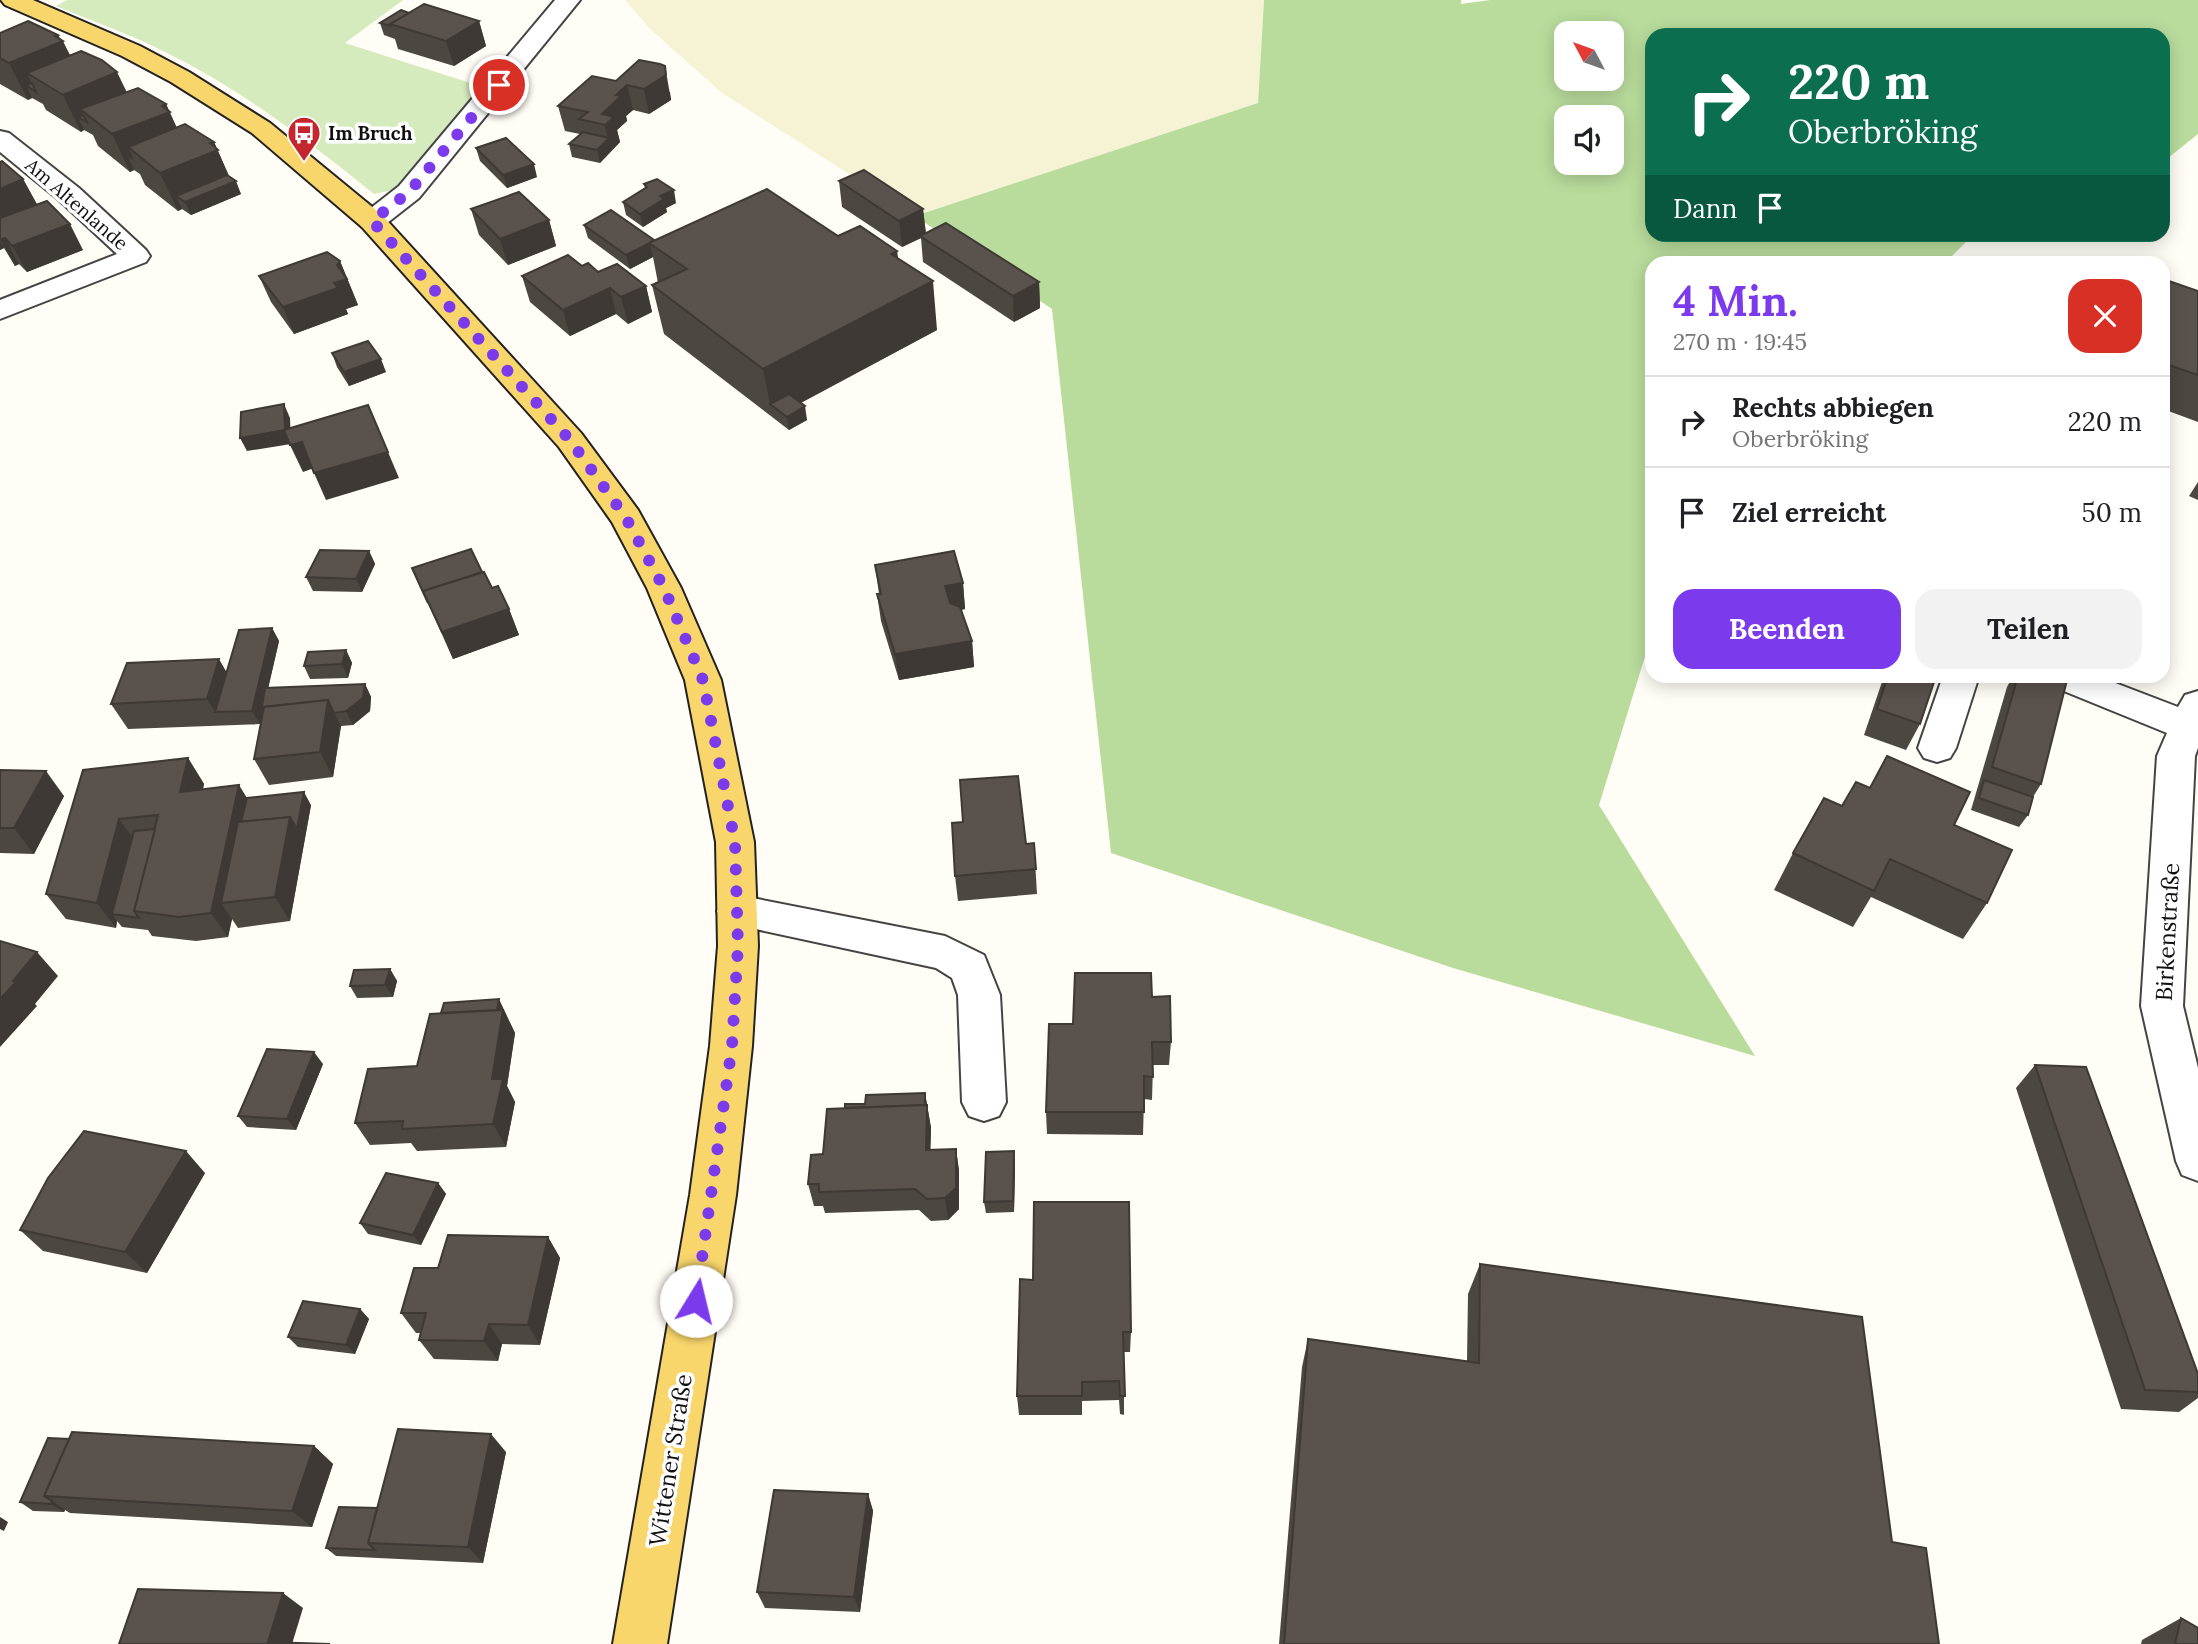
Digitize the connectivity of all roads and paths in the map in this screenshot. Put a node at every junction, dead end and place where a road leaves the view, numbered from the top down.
1 (13, 0) edge
2 (568, 0) edge
3 (0, 139) edge
4 (372, 221) junction
5 (0, 310) edge
6 (1960, 683) edge
7 (2086, 683) edge
8 (2193, 715) edge
9 (1937, 748) dead end
10 (737, 911) junction
11 (984, 1102) dead end
12 (2198, 1161) edge
13 (640, 1644) edge

1 - 4 main road, Wittener Straße
2 - 4 street
3 - 5 street, Am Altenlande
4 - 10 main road, Wittener Straße
6 - 9 street
7 - 8 street
8 - 12 street, Birkenstraße
10 - 11 street
10 - 13 main road, Wittener Straße

